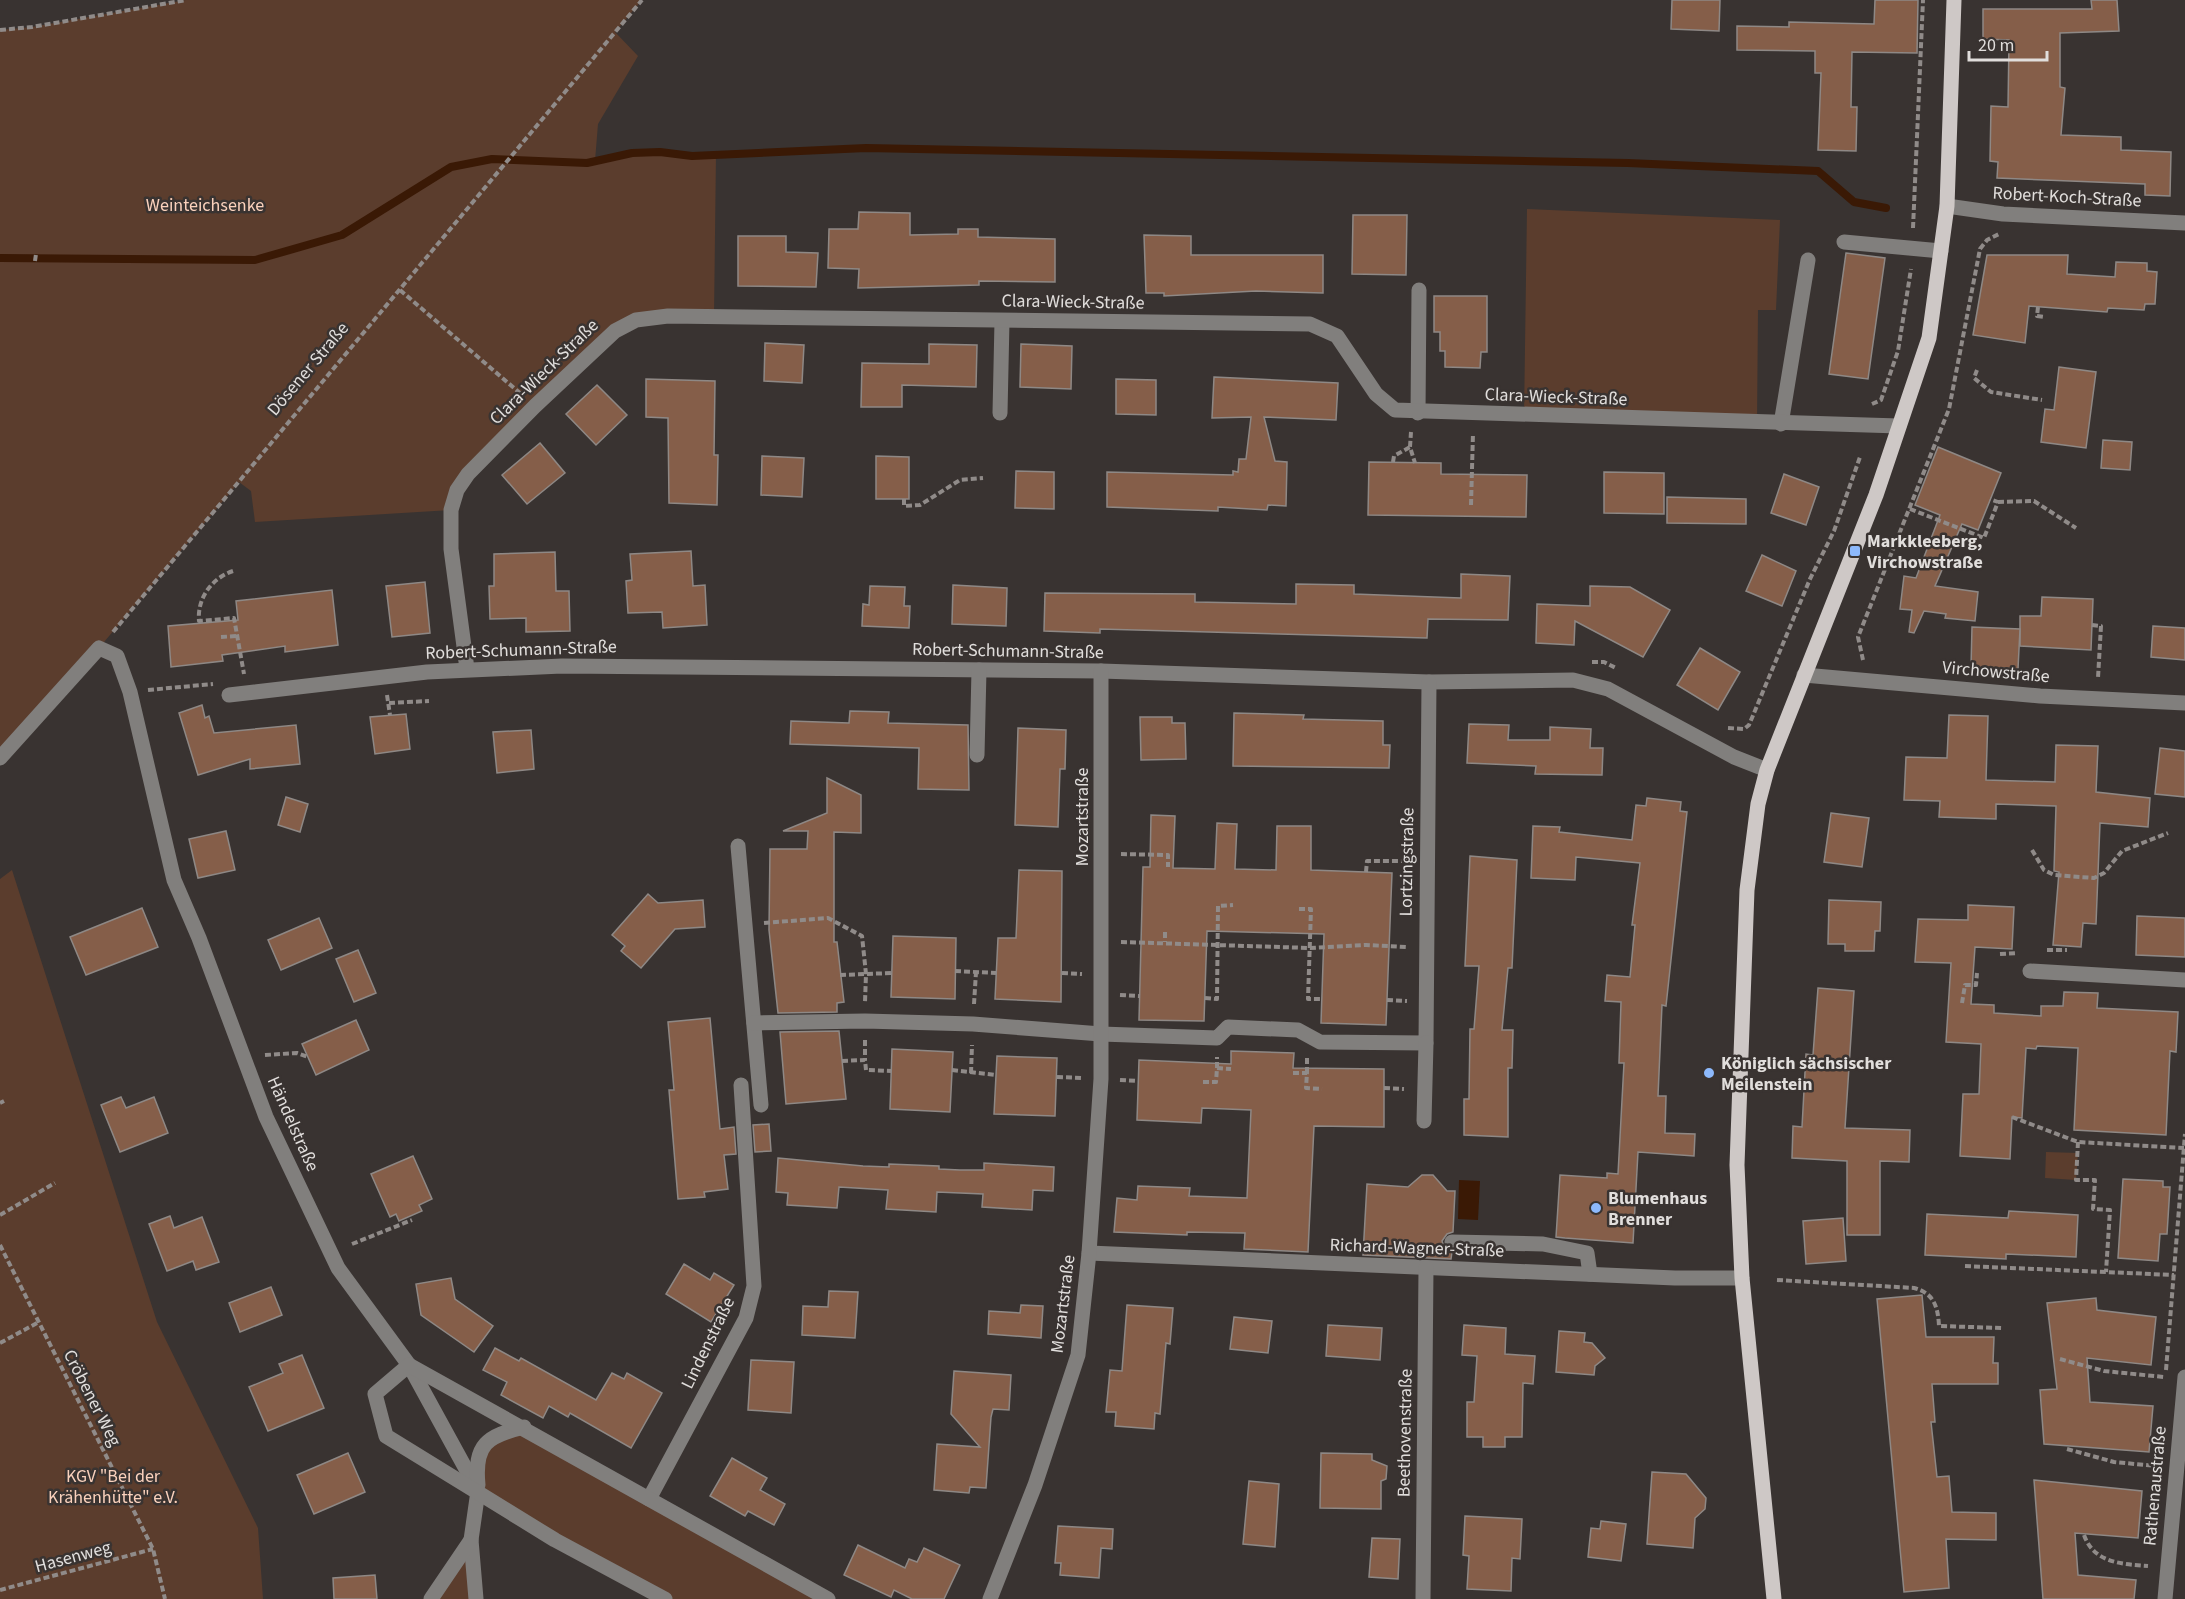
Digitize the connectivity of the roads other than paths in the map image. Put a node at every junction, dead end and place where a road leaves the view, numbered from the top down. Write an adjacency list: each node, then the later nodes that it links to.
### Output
1 (1954, 0): 2 (main road)
2 (1947, 206): 3 (street, Robert-Koch-Straße); 5 (main road)
3 (2185, 223)
4 (1844, 242): 5 (street)
5 (1941, 251): 12 (main road)
6 (1808, 260): 11 (street)
7 (1419, 290): 10 (street)
8 (1002, 321): 9 (street); 10 (street, Clara-Wieck-Straße); 13 (street, Clara-Wieck-Straße)
9 (1000, 412)
10 (1415, 417): 11 (street, Clara-Wieck-Straße)
11 (1781, 424): 12 (street, Clara-Wieck-Straße)
12 (1899, 426): 16 (main road)
13 (467, 669): 14 (street, Robert-Schumann-Straße); 18 (street, Robert-Schumann-Straße)
14 (979, 670): 15 (street, Robert-Schumann-Straße); 20 (street)
15 (1101, 671): 17 (street, Robert-Schumann-Straße); 27 (street, Mozartstraße)
16 (1804, 675): 19 (street, Virchowstraße); 22 (main road)
17 (1430, 682): 22 (street, Robert-Schumann-Straße); 28 (street, Lortzingstraße)
18 (229, 695)
19 (2185, 703)
20 (977, 755)
21 (0, 759): 37 (street, Händelstraße)
22 (1767, 770): 36 (main road)
23 (738, 846): 26 (street)
24 (2030, 971): 25 (street)
25 (2185, 980)
26 (754, 1023): 27 (street); 30 (street)
27 (1101, 1034): 28 (street); 33 (street, Mozartstraße)
28 (1426, 1043): 31 (street, Lortzingstraße)
29 (741, 1085): 41 (street, Lindenstraße)
30 (761, 1105)
31 (1424, 1121)
32 (1452, 1242): 35 (street)
33 (1089, 1252): 34 (street, Richard-Wagner-Straße); 47 (street, Mozartstraße)
34 (1426, 1268): 35 (street, Richard-Wagner-Straße); 48 (street, Beethovenstraße)
35 (1590, 1274): 36 (street, Richard-Wagner-Straße)
36 (1742, 1278): 49 (main road)
37 (409, 1365): 39 (street); 40 (street, Händelstraße); 40 (street)
38 (2185, 1377): 50 (street, Rathenaustraße)
39 (524, 1427): 40 (street); 41 (street)
40 (478, 1491): 42 (street); 45 (street)
41 (649, 1499): 46 (street)
42 (471, 1540): 43 (street); 44 (street)
43 (431, 1599)
44 (476, 1599)
45 (665, 1599)
46 (828, 1599)
47 (990, 1599)
48 (1423, 1599)
49 (1774, 1599)
50 (2165, 1599)

